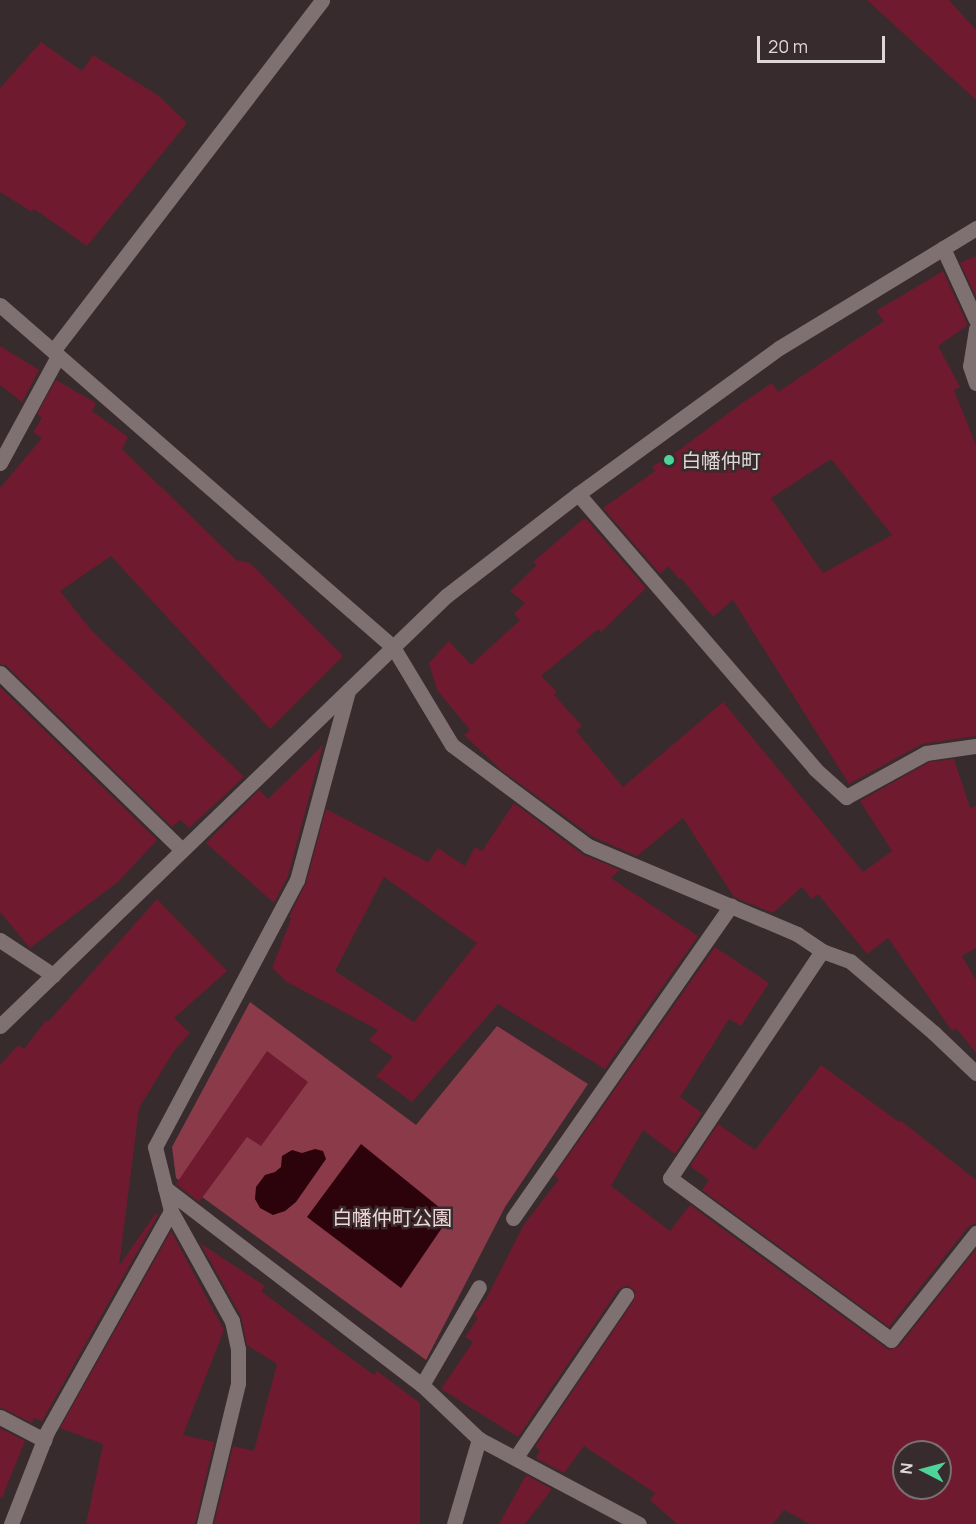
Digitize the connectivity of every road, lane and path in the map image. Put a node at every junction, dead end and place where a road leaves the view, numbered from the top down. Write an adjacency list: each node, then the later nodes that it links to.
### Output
1 (322, 0): 7 (street)
2 (976, 228): 3 (street)
3 (943, 248): 5 (street); 10 (street)
4 (0, 305): 7 (street)
5 (976, 320)
6 (976, 329): 8 (street)
7 (56, 353): 9 (street); 11 (street)
8 (976, 384)
9 (0, 463)
10 (578, 494): 11 (street); 14 (street)
11 (393, 647): 13 (street); 16 (street)
12 (0, 673): 15 (street)
13 (348, 691): 15 (street); 22 (street)
14 (976, 746)
15 (182, 850): 19 (street)
16 (731, 906): 18 (street); 24 (street)
17 (0, 940): 19 (street)
18 (822, 951): 21 (street); 25 (street)
19 (53, 975): 20 (street)
20 (0, 1026)
21 (976, 1073)
22 (165, 1188): 23 (street); 28 (street)
23 (171, 1211): 31 (street); 34 (street)
24 (513, 1218)
25 (976, 1233)
26 (478, 1287): 28 (street)
27 (627, 1295): 32 (street)
28 (422, 1385): 30 (street)
29 (0, 1417): 31 (street)
30 (479, 1439): 32 (street); 35 (street)
31 (44, 1440): 33 (street)
32 (516, 1457): 36 (street)
33 (11, 1524)
34 (204, 1524)
35 (454, 1524)
36 (639, 1524)

